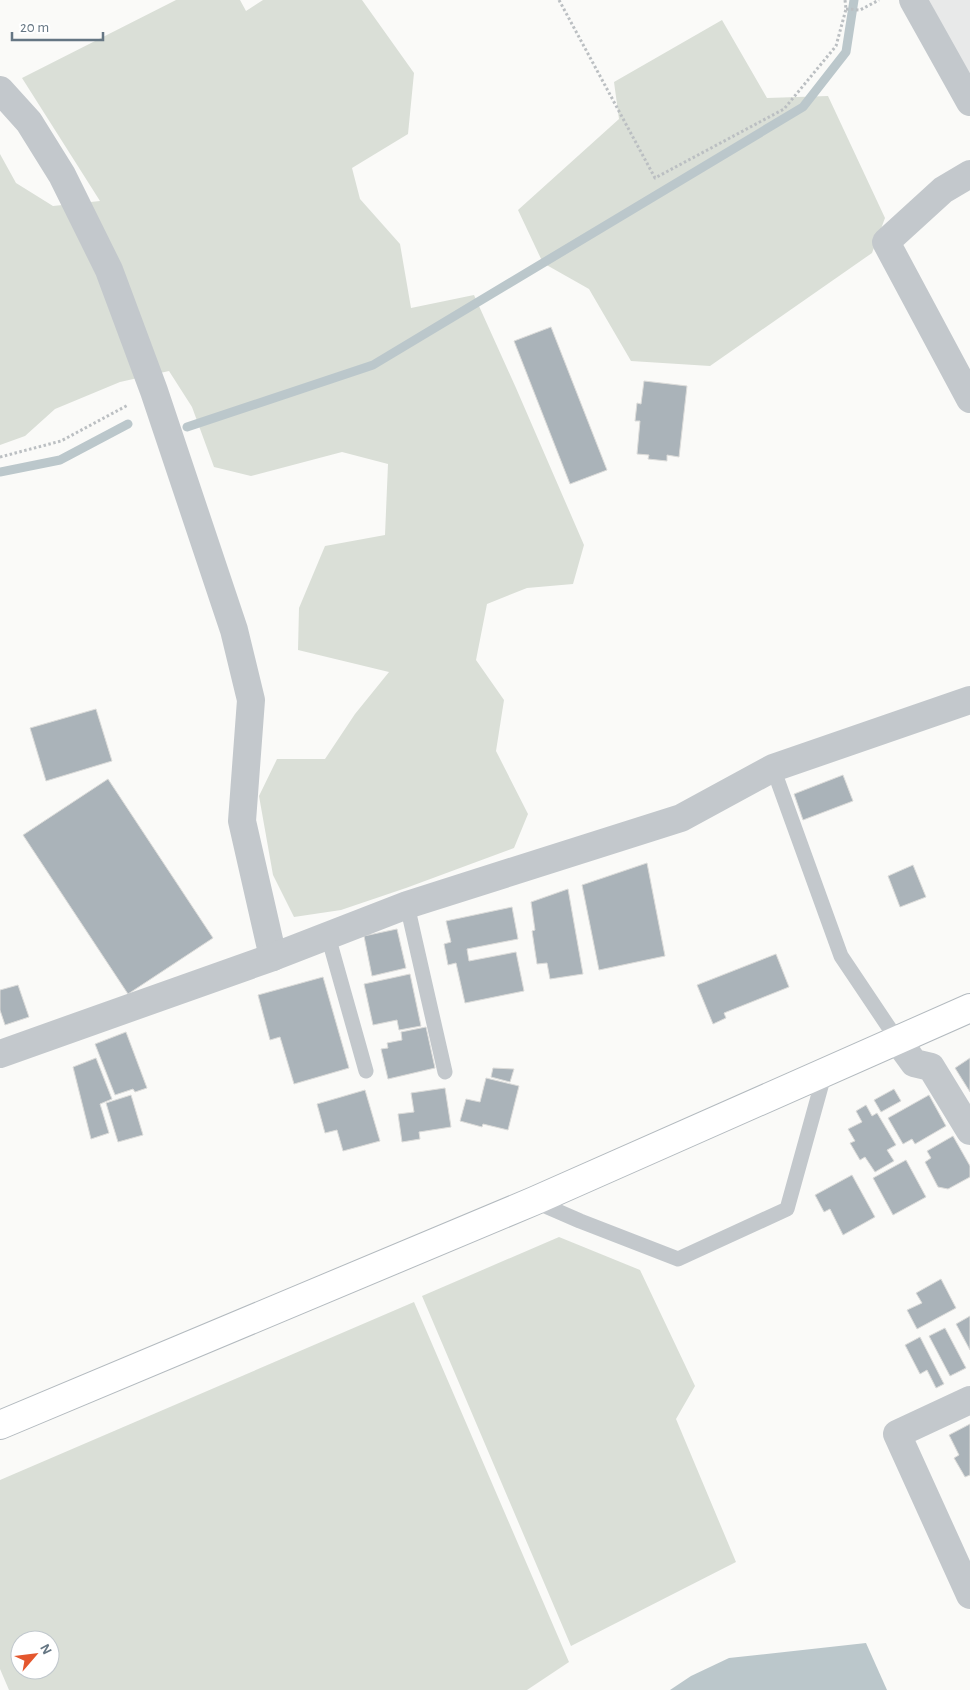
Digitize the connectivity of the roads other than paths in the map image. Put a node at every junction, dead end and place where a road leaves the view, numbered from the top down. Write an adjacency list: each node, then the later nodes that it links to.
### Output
1 (913, 0): 3 (street)
2 (0, 90): 10 (street)
3 (970, 102)
4 (970, 174): 5 (street)
5 (970, 399)
6 (970, 700): 7 (street)
7 (773, 768): 8 (street); 12 (lane)
8 (407, 905): 9 (street); 15 (lane)
9 (328, 936): 10 (street); 14 (lane)
10 (273, 957): 13 (street)
11 (970, 1008): 12 (street)
12 (898, 1041): 16 (street); 17 (street)
13 (0, 1054)
14 (366, 1072)
15 (445, 1072)
16 (825, 1072): 18 (street); 18 (lane)
17 (970, 1131)
18 (534, 1200): 20 (street)
19 (970, 1400): 21 (street)
20 (0, 1425)
21 (970, 1595)

